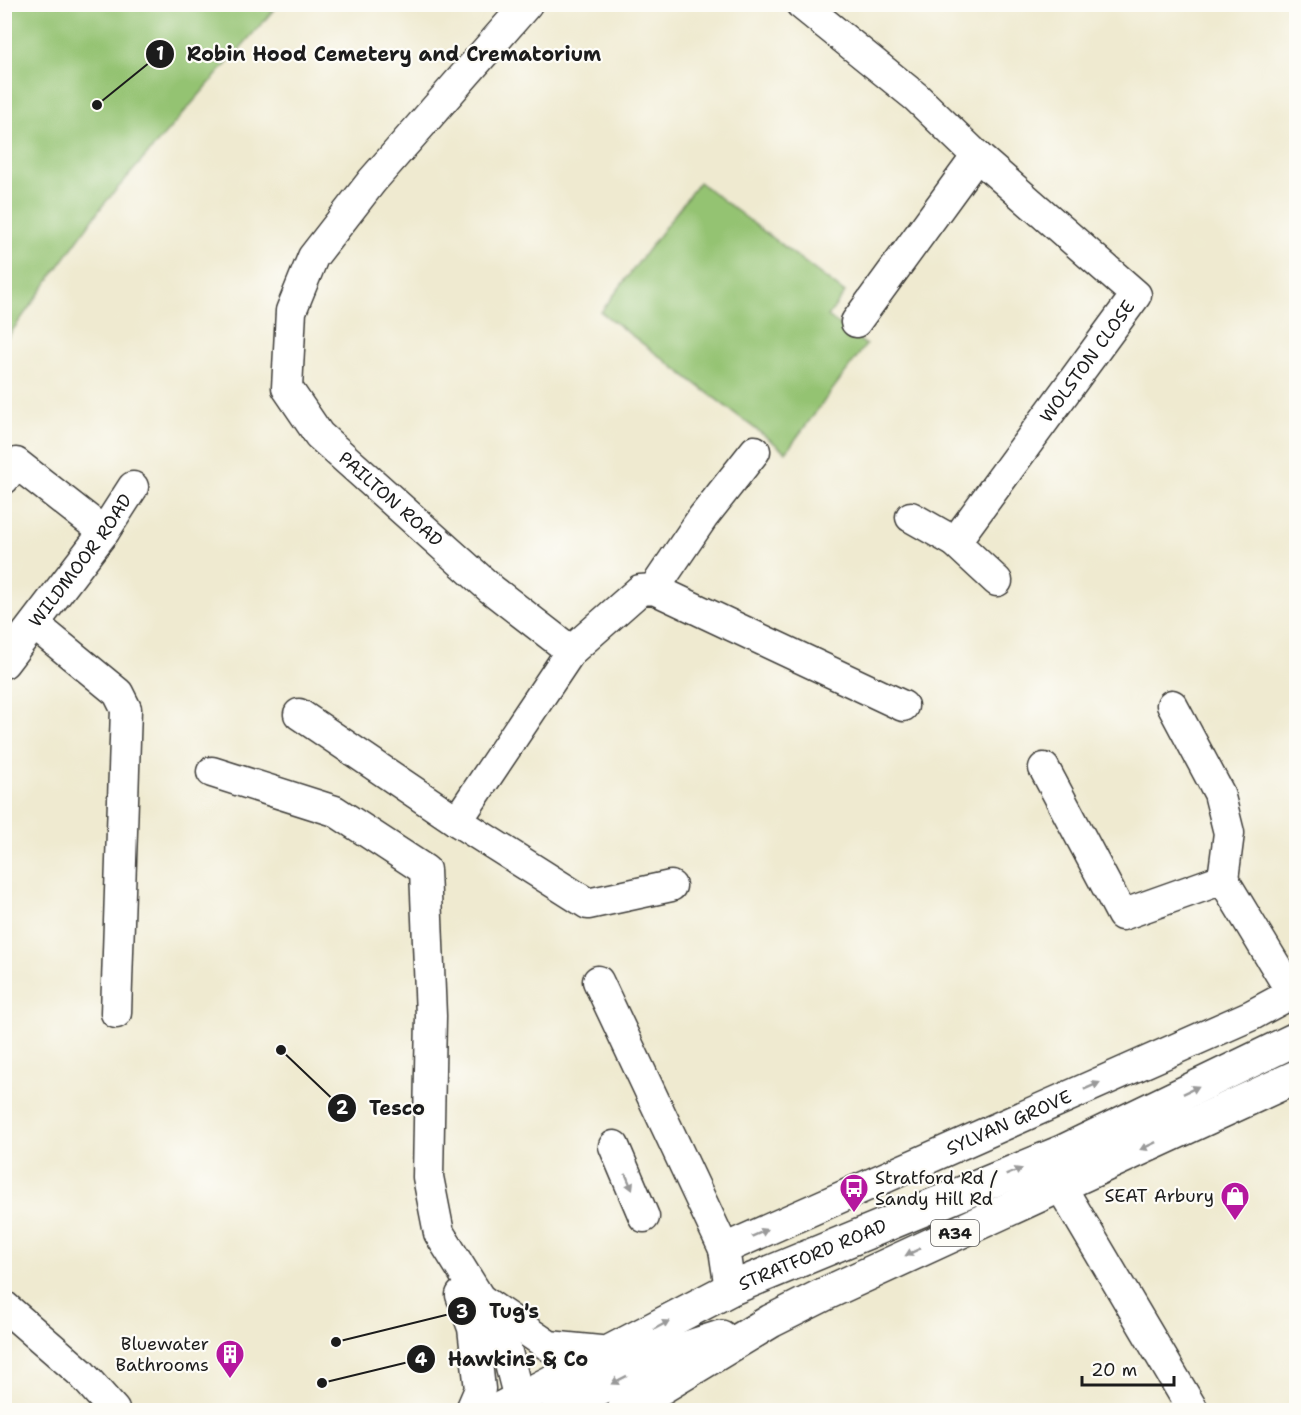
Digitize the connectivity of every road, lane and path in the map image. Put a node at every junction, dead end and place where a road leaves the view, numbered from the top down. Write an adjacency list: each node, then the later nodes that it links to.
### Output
1 (527, 4): 14 (street, PAILTON ROAD)
2 (801, 4): 3 (street, WOLSTON CLOSE)
3 (976, 156): 4 (street); 10 (street, WOLSTON CLOSE)
4 (856, 322)
5 (755, 451): 12 (street)
6 (4, 479): 9 (street)
7 (133, 487): 9 (street, WILDMOOR ROAD)
8 (911, 517): 10 (street)
9 (104, 532): 13 (street, WILDMOOR ROAD)
10 (955, 542): 11 (street)
11 (997, 581)
12 (654, 589): 14 (street); 17 (street)
13 (35, 626): 15 (street, WILDMOOR ROAD); 26 (street)
14 (571, 651): 21 (street)
15 (4, 663)
16 (1172, 705): 22 (street)
17 (903, 706)
18 (299, 714): 21 (street)
19 (1044, 768): 22 (street)
20 (212, 772): 32 (street)
21 (457, 821): 23 (street)
22 (1223, 879): 25 (street)
23 (671, 886)
24 (598, 981): 33 (street)
25 (1294, 992): 33 (street, SYLVAN GROVE, one-way to 25)
26 (116, 1012)
27 (1296, 1039): 34 (highway, STRATFORD ROAD / A34, one-way to 27)
28 (1296, 1077): 30 (highway, STRATFORD ROAD / A34, one-way to 30)
29 (614, 1146): 31 (street, one-way to 31)
30 (1061, 1187): 37 (highway, STRATFORD ROAD / A34, one-way to 37); 44 (street)
31 (644, 1217)
32 (439, 1233): 35 (street); 41 (street)
33 (724, 1249): 34 (street)
34 (730, 1289): 38 (highway, STRATFORD ROAD / A34, one-way to 34)
35 (480, 1299): 38 (street); 39 (street)
36 (4, 1306): 40 (street)
37 (771, 1321): 42 (highway, one-way to 42); 43 (highway, STRATFORD ROAD / A34)
38 (610, 1352): 39 (highway, STRATFORD ROAD / A34)
39 (514, 1407)
40 (114, 1410)
41 (471, 1410)
42 (558, 1410)
43 (624, 1410)
44 (1193, 1410)

